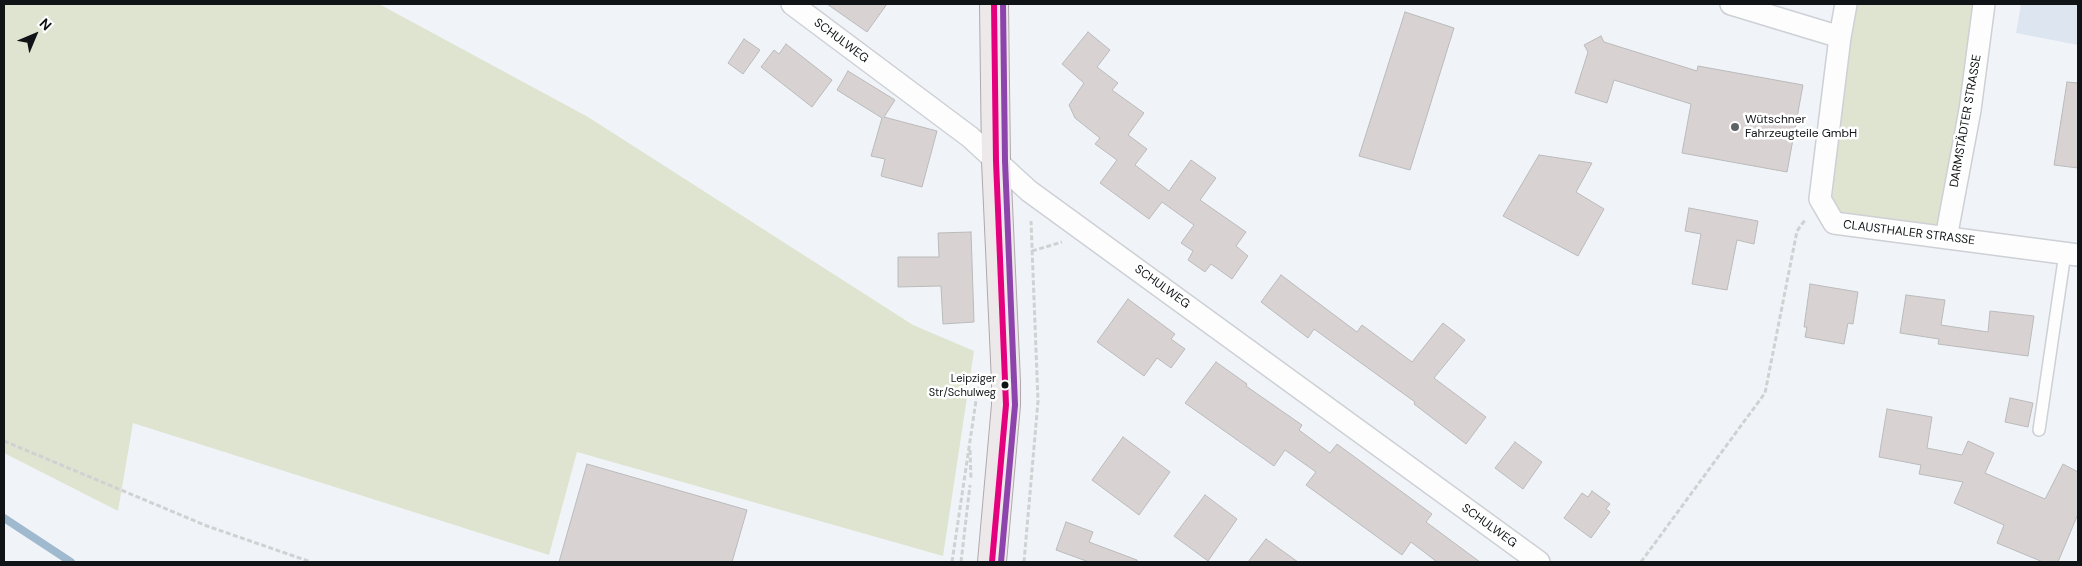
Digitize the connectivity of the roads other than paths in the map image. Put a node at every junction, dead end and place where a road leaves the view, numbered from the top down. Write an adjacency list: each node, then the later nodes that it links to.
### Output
1 (792, 4): 7 (street, SCHULWEG)
2 (994, 4): 7 (main road)
3 (1731, 4): 6 (street)
4 (1846, 4): 6 (street)
5 (1984, 4): 8 (street, DARMSTÄDTER STRASSE)
6 (1840, 37): 8 (street, CLAUSTHALER STRASSE)
7 (996, 161): 11 (main road); 12 (street, SCHULWEG)
8 (1946, 238): 9 (street, CLAUSTHALER STRASSE)
9 (2071, 254): 10 (lane)
10 (2039, 430)
11 (992, 562)
12 (1539, 562)

